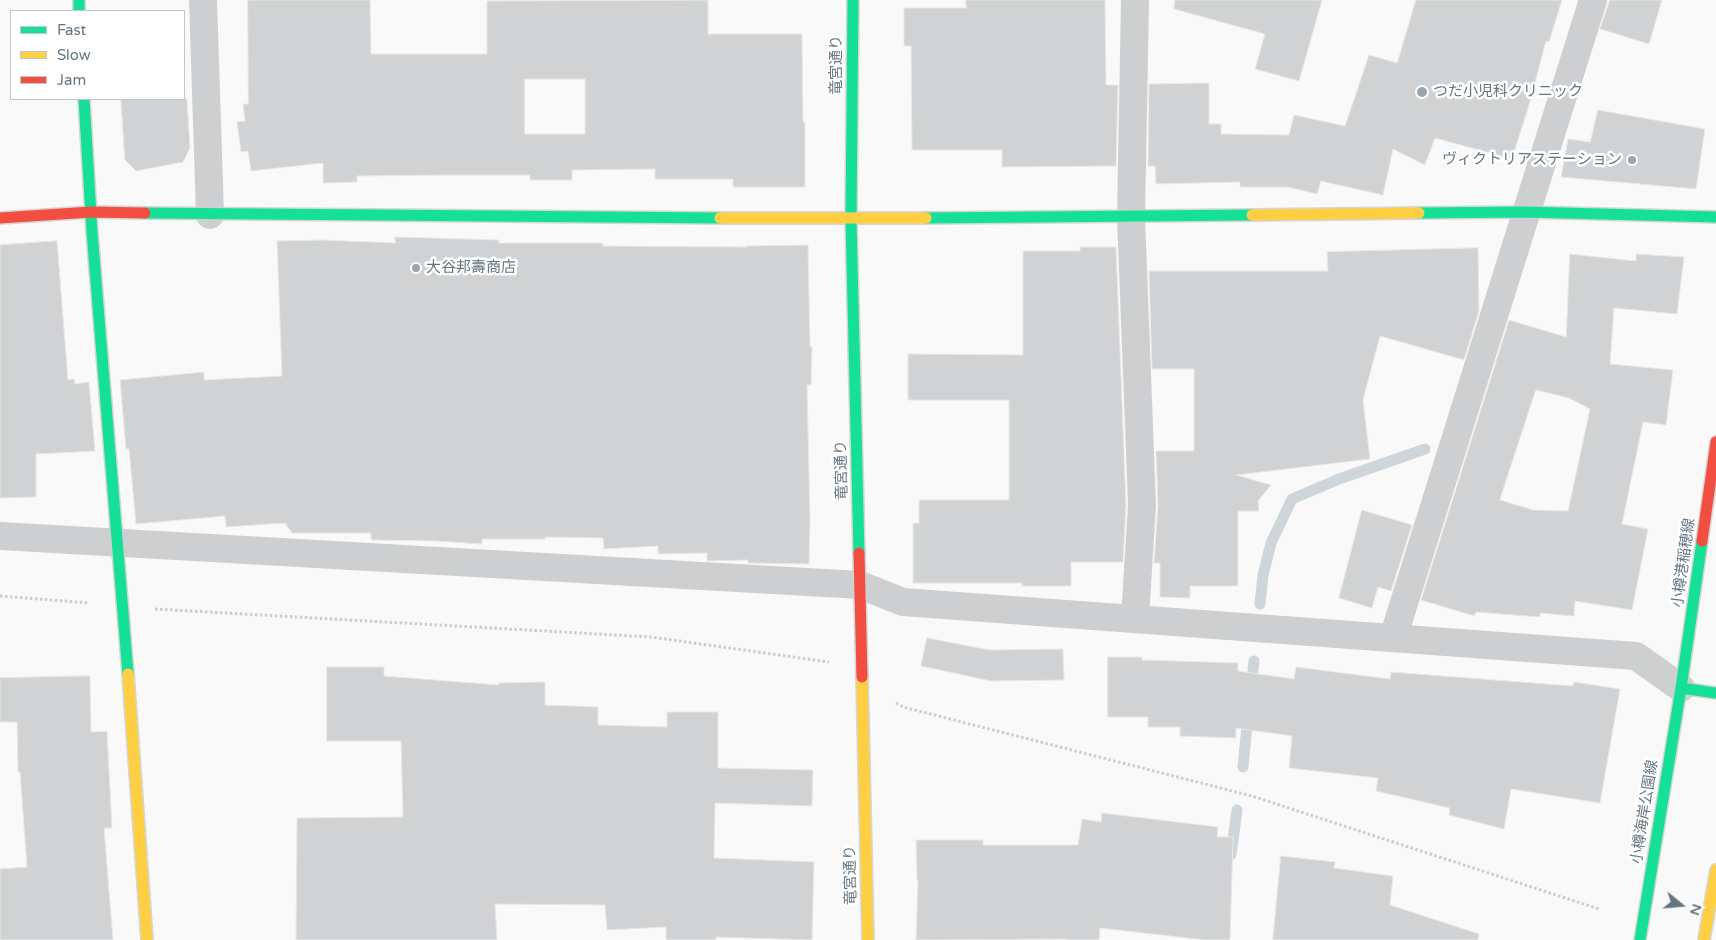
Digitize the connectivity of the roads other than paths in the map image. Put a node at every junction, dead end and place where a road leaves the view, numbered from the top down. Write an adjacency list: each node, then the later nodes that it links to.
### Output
1 (203, 0): 8 (street)
2 (852, 0): 12 (street, 竜宮通り)
3 (1135, 0): 9 (street)
4 (1593, 0): 7 (street)
5 (84, 100): 6 (street)
6 (91, 212): 8 (street); 11 (street); 15 (street)
7 (1525, 212): 9 (street); 10 (street); 18 (street)
8 (210, 214): 12 (street)
9 (1131, 217): 12 (street); 17 (street)
10 (1716, 217)
11 (0, 218)
12 (851, 219): 16 (street, 竜宮通り)
13 (1716, 442): 19 (street, 小樽港稲穂線)
14 (0, 536): 15 (street)
15 (118, 541): 16 (street); 22 (street)
16 (860, 585): 17 (street); 23 (street, 竜宮通り)
17 (1135, 618): 18 (street)
18 (1393, 638): 19 (street)
19 (1681, 688): 20 (street); 24 (street, 小樽海岸公園線)
20 (1716, 693)
21 (1716, 870): 25 (street)
22 (147, 940)
23 (868, 940)
24 (1640, 940)
25 (1704, 940)

